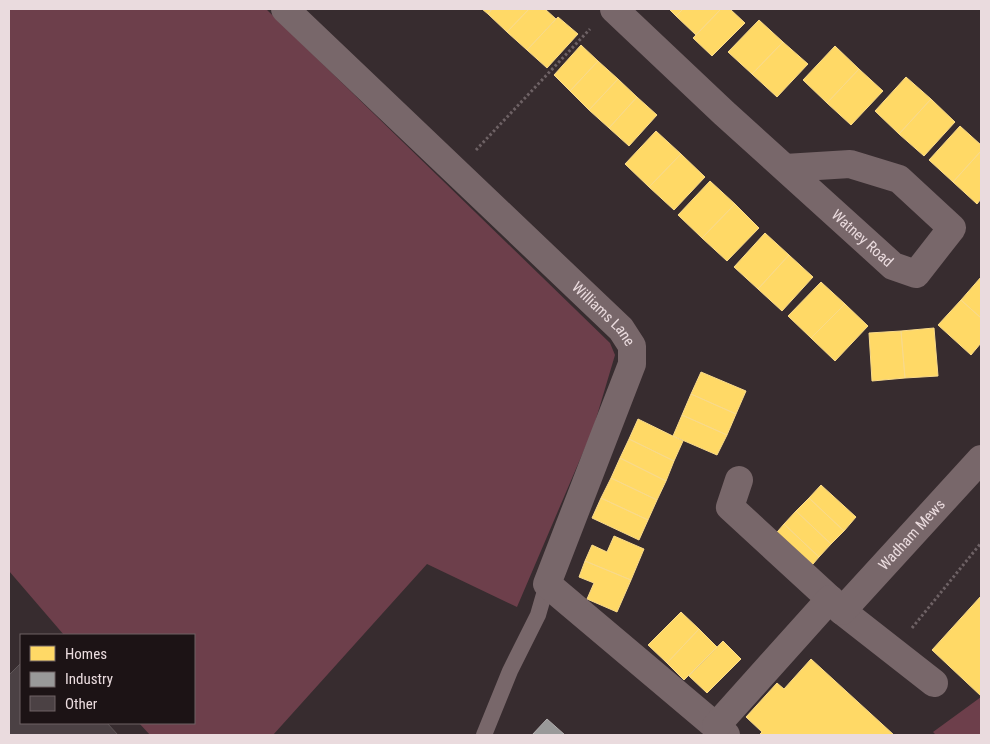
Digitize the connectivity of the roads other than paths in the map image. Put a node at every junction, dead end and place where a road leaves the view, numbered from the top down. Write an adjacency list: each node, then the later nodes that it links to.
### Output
1 (285, 9): 6 (street, Williams Lane)
2 (605, 16): 3 (street, Watney Road)
3 (785, 168): 3 (street, Watney Road)
4 (981, 460): 7 (street, Wadham Mews)
5 (739, 480): 7 (street)
6 (547, 584): 9 (street); 10 (lane)
7 (836, 605): 8 (street); 9 (street, Wadham Mews)
8 (934, 683)
9 (721, 730)
10 (484, 735)

